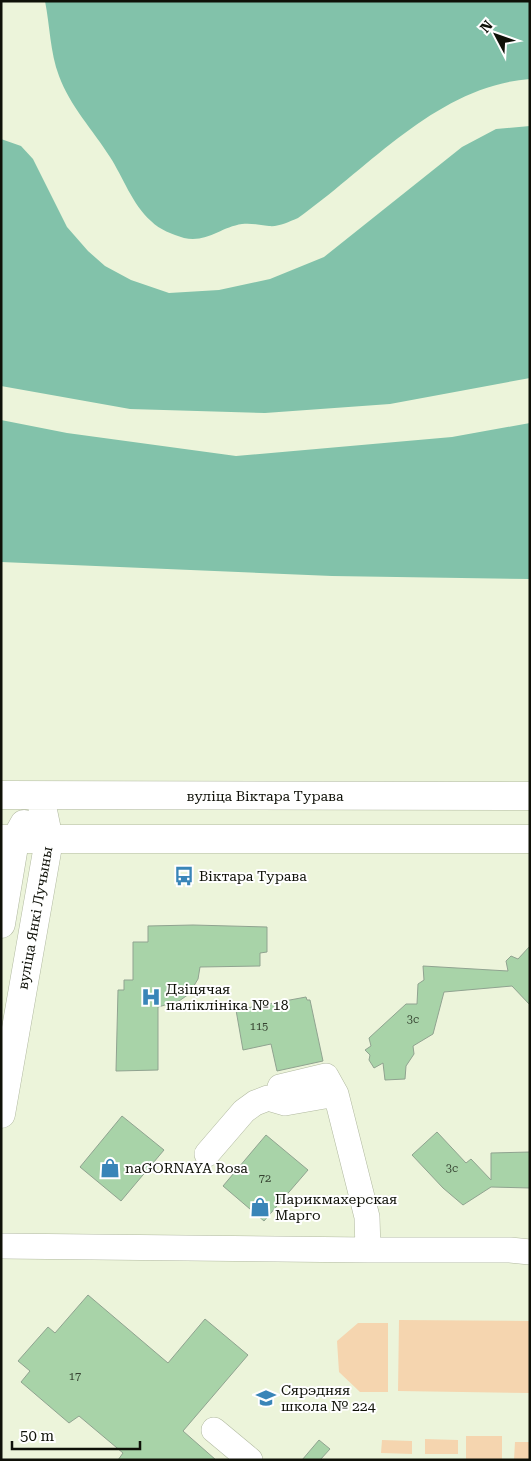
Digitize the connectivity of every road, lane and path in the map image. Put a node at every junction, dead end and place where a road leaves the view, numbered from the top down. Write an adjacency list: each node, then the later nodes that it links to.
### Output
1 (1, 795): 2 (main road, вуліца Віктара Турава)
2 (40, 796): 3 (main road, вуліца Віктара Турава); 4 (main road); 6 (main road, вуліца Янкі Лучыны)
3 (530, 796)
4 (8, 839): 6 (main road); 7 (main road)
5 (530, 839): 6 (main road)
6 (49, 840): 10 (main road, вуліца Янкі Лучыны)
7 (1, 924)
8 (280, 1086): 9 (lane)
9 (336, 1094): 11 (lane); 13 (lane)
10 (1, 1114)
11 (207, 1154)
12 (1, 1246): 13 (lane)
13 (368, 1250): 14 (lane)
14 (530, 1252)
15 (214, 1430): 16 (lane)
16 (250, 1460)

